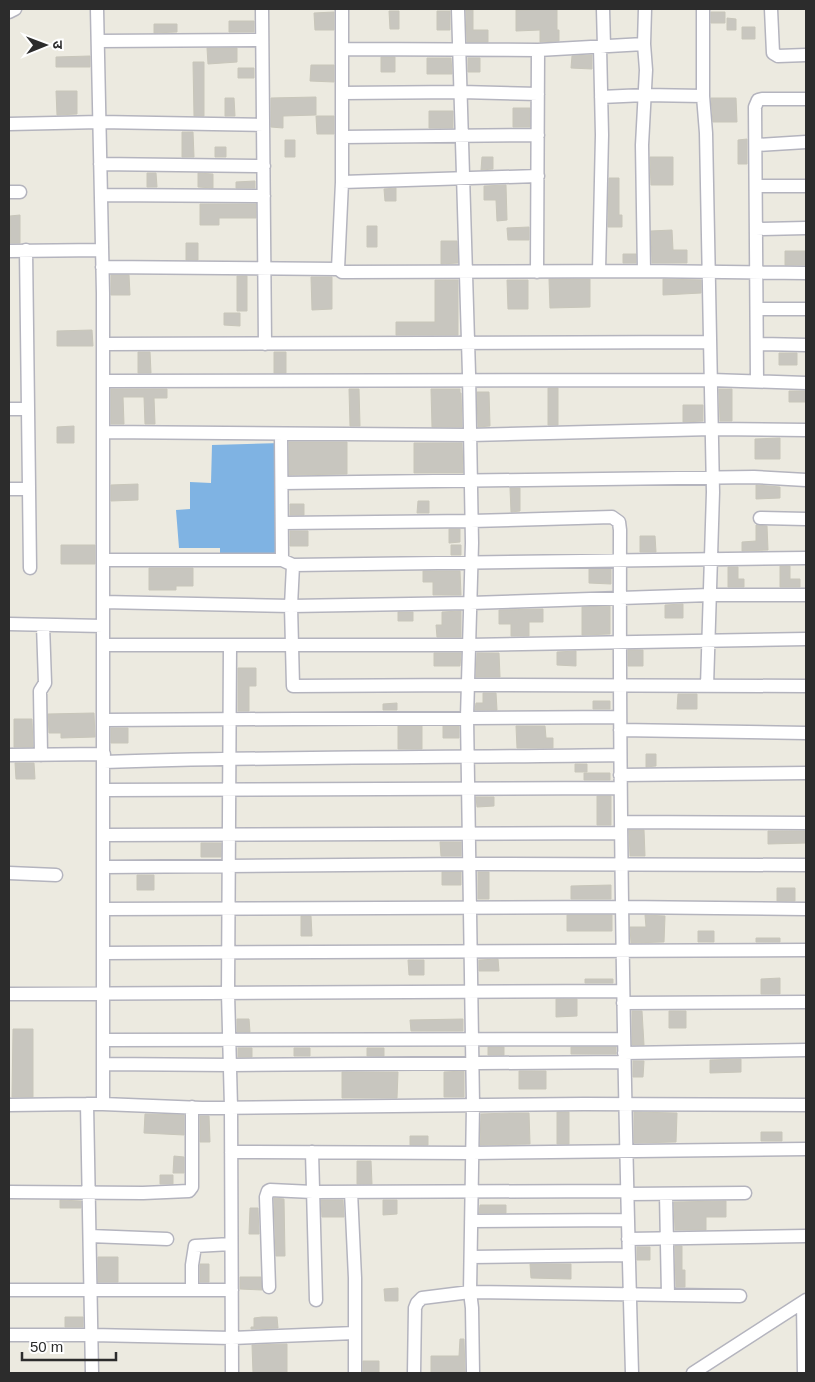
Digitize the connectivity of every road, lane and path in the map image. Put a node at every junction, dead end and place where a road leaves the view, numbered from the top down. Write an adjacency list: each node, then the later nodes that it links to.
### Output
1 (15, 9): 10 (street)
2 (97, 9): 12 (street)
3 (262, 9): 11 (street)
4 (342, 9): 15 (street)
5 (458, 9): 16 (street)
6 (603, 9): 14 (street)
7 (644, 9): 13 (street)
8 (703, 9): 23 (street)
9 (772, 9): 18 (street)
10 (9, 12)
11 (262, 40): 12 (street); 28 (street)
12 (98, 41): 26 (street)
13 (644, 44): 14 (street); 22 (street)
14 (602, 47): 17 (street); 24 (street)
15 (342, 49): 16 (street); 20 (street)
16 (459, 50): 17 (street); 19 (street)
17 (538, 50): 21 (street)
18 (806, 55)
19 (460, 92): 20 (street); 21 (street); 29 (street)
20 (342, 93): 31 (street)
21 (538, 94): 30 (street)
22 (644, 95): 23 (street); 24 (street); 52 (street)
23 (704, 96): 55 (street)
24 (601, 97): 51 (street)
25 (806, 98): 33 (street)
26 (100, 122): 27 (street); 28 (street); 34 (street)
27 (9, 124)
28 (263, 125): 35 (street)
29 (462, 135): 30 (street); 31 (street); 37 (street)
30 (538, 135): 36 (street)
31 (342, 136): 38 (street)
32 (806, 142): 33 (street)
33 (756, 145): 39 (street)
34 (100, 164): 35 (street); 41 (street)
35 (264, 166): 42 (street)
36 (538, 176): 37 (street); 53 (street)
37 (463, 179): 38 (street); 54 (street)
38 (342, 182): 50 (street)
39 (756, 186): 40 (street); 44 (street)
40 (806, 186)
41 (101, 195): 42 (street); 46 (street)
42 (264, 196): 49 (street)
43 (806, 228): 44 (street)
44 (756, 229): 56 (street)
45 (26, 250): 46 (street); 47 (street); 72 (street)
46 (102, 250): 48 (street)
47 (9, 251)
48 (102, 267): 49 (street); 61 (street)
49 (265, 268): 50 (street); 62 (street)
50 (338, 269): 54 (street)
51 (599, 271): 52 (street); 53 (street)
52 (644, 271): 55 (street)
53 (537, 272): 54 (street)
54 (466, 273): 63 (street)
55 (709, 273): 56 (street); 60 (street)
56 (758, 273): 57 (street); 58 (street)
57 (806, 273)
58 (758, 309): 59 (street); 64 (street)
59 (806, 309)
60 (710, 342): 63 (street); 66 (street)
61 (103, 344): 62 (street); 68 (street)
62 (265, 344): 63 (street)
63 (468, 344): 67 (street)
64 (758, 344): 65 (street); 69 (street)
65 (806, 345)
66 (711, 380): 67 (street); 69 (street); 73 (street)
67 (469, 381): 68 (street); 77 (street)
68 (103, 382): 75 (street)
69 (758, 382): 70 (street)
70 (806, 383)
71 (9, 409): 72 (street)
72 (28, 410): 83 (street)
73 (712, 429): 74 (street); 77 (street); 78 (street)
74 (806, 430)
75 (103, 432): 76 (street); 90 (street)
76 (281, 434): 77 (street); 81 (street)
77 (470, 435): 79 (street)
78 (713, 478): 79 (street); 80 (street); 88 (street)
79 (471, 480): 81 (street); 86 (street)
80 (806, 480)
81 (282, 483): 87 (street)
82 (9, 488): 83 (street)
83 (29, 489): 94 (street)
84 (760, 518): 85 (street)
85 (806, 518)
86 (471, 521): 87 (street); 91 (street); 93 (street)
87 (283, 523): 92 (street)
88 (711, 558): 89 (street); 91 (street); 95 (street)
89 (806, 558)
90 (103, 560): 92 (street); 98 (street)
91 (620, 560): 93 (street); 97 (street)
92 (288, 562): 93 (street); 100 (street)
93 (471, 563): 99 (street)
94 (30, 568)
95 (710, 595): 96 (street); 97 (street); 105 (street)
96 (806, 595)
97 (620, 598): 99 (street); 106 (street)
98 (103, 602): 100 (street); 103 (street)
99 (470, 603): 100 (street); 110 (street)
100 (291, 606): 109 (street)
101 (9, 624): 102 (street)
102 (44, 624): 103 (street); 121 (street)
103 (103, 626): 107 (street)
104 (806, 639): 105 (street)
105 (708, 641): 106 (street); 113 (street)
106 (620, 643): 110 (street); 112 (street)
107 (103, 645): 108 (street); 117 (street)
108 (230, 646): 109 (street); 116 (street)
109 (292, 646): 110 (street); 111 (street)
110 (469, 646): 111 (street)
111 (468, 685): 112 (street); 115 (street)
112 (620, 686): 113 (street); 118 (street)
113 (707, 686): 114 (street)
114 (806, 686)
115 (467, 717): 116 (street); 118 (street); 123 (street)
116 (230, 719): 117 (street); 125 (street)
117 (104, 720): 124 (street)
118 (620, 723): 119 (street); 122 (street)
119 (806, 733)
120 (9, 755): 121 (street)
121 (41, 755): 124 (street)
122 (620, 755): 123 (street); 127 (street)
123 (467, 757): 125 (street); 128 (street)
124 (104, 758): 125 (street); 129 (street)
125 (229, 758): 130 (street)
126 (806, 773): 127 (street)
127 (620, 782): 128 (street); 132 (street)
128 (468, 788): 130 (street); 134 (street)
129 (104, 790): 130 (street); 135 (street)
130 (229, 790): 133 (street)
131 (806, 824): 132 (street)
132 (621, 828): 134 (street); 137 (street)
133 (229, 833): 134 (street); 135 (street); 138 (street)
134 (469, 833): 136 (street)
135 (104, 835): 140 (street)
136 (469, 864): 137 (street); 138 (street); 145 (street)
137 (621, 864): 139 (street); 143 (street)
138 (228, 865): 140 (street); 144 (street)
139 (806, 865)
140 (104, 867): 146 (street)
141 (9, 873): 142 (street)
142 (56, 875)
143 (622, 907): 145 (street); 147 (street); 151 (street)
144 (228, 908): 145 (street); 146 (street); 150 (street)
145 (470, 908): 148 (street)
146 (103, 909): 152 (street)
147 (806, 909)
148 (471, 950): 150 (street); 151 (street); 155 (street)
149 (806, 950): 151 (street)
150 (228, 952): 152 (street); 154 (street)
151 (622, 952): 157 (street)
152 (103, 953): 153 (street)
153 (103, 993): 154 (street); 156 (street); 161 (street)
154 (228, 993): 155 (street); 162 (street)
155 (471, 993): 157 (street); 160 (street)
156 (9, 994)
157 (623, 997): 158 (street); 159 (street)
158 (806, 1002)
159 (624, 1038): 160 (street); 164 (street)
160 (472, 1039): 162 (street); 165 (street)
161 (103, 1040): 162 (street); 166 (street)
162 (230, 1040): 167 (street)
163 (806, 1050): 164 (street)
164 (624, 1057): 165 (street); 170 (street)
165 (472, 1063): 167 (street); 172 (street)
166 (103, 1064): 167 (street); 169 (street)
167 (230, 1066): 175 (street)
168 (87, 1104): 169 (street); 171 (street); 183 (street)
169 (103, 1104): 174 (street)
170 (625, 1104): 172 (street); 173 (street); 179 (street)
171 (9, 1105)
172 (473, 1105): 175 (street); 180 (street)
173 (806, 1105)
174 (192, 1107): 175 (street); 183 (street)
175 (231, 1107): 177 (street)
176 (806, 1149): 179 (street)
177 (231, 1152): 178 (street); 196 (street)
178 (312, 1152): 180 (street); 184 (street)
179 (626, 1152): 180 (street); 186 (street)
180 (472, 1153): 181 (street)
181 (472, 1190): 185 (street); 186 (street); 190 (street)
182 (9, 1192): 183 (street)
183 (89, 1192): 191 (street)
184 (313, 1192): 185 (street); 199 (street); 208 (street)
185 (351, 1192): 210 (street)
186 (627, 1192): 188 (street); 189 (street)
187 (744, 1193): 188 (street)
188 (666, 1194): 194 (street)
189 (628, 1220): 190 (street); 195 (street)
190 (471, 1221): 198 (street)
191 (90, 1236): 193 (street); 200 (street)
192 (806, 1236): 194 (street)
193 (167, 1238)
194 (667, 1238): 195 (street); 206 (street)
195 (628, 1240): 197 (street)
196 (231, 1244): 201 (street); 203 (street)
197 (628, 1256): 198 (street); 205 (street)
198 (471, 1257): 204 (street)
199 (269, 1287)
200 (91, 1289): 201 (street); 202 (street); 211 (street)
201 (192, 1289): 203 (street)
202 (9, 1290)
203 (232, 1290): 213 (street)
204 (470, 1292): 205 (street); 217 (street); 218 (street)
205 (630, 1294): 206 (street); 219 (street)
206 (668, 1295): 207 (street)
207 (740, 1296)
208 (316, 1300)
209 (805, 1301): 220 (street); 221 (street)
210 (355, 1333): 213 (street); 216 (street)
211 (92, 1335): 212 (street); 213 (street); 214 (street)
212 (9, 1336)
213 (232, 1338): 215 (street)
214 (92, 1373)
215 (232, 1373)
216 (355, 1373)
217 (414, 1373)
218 (473, 1373)
219 (632, 1373)
220 (693, 1373)
221 (804, 1373)

